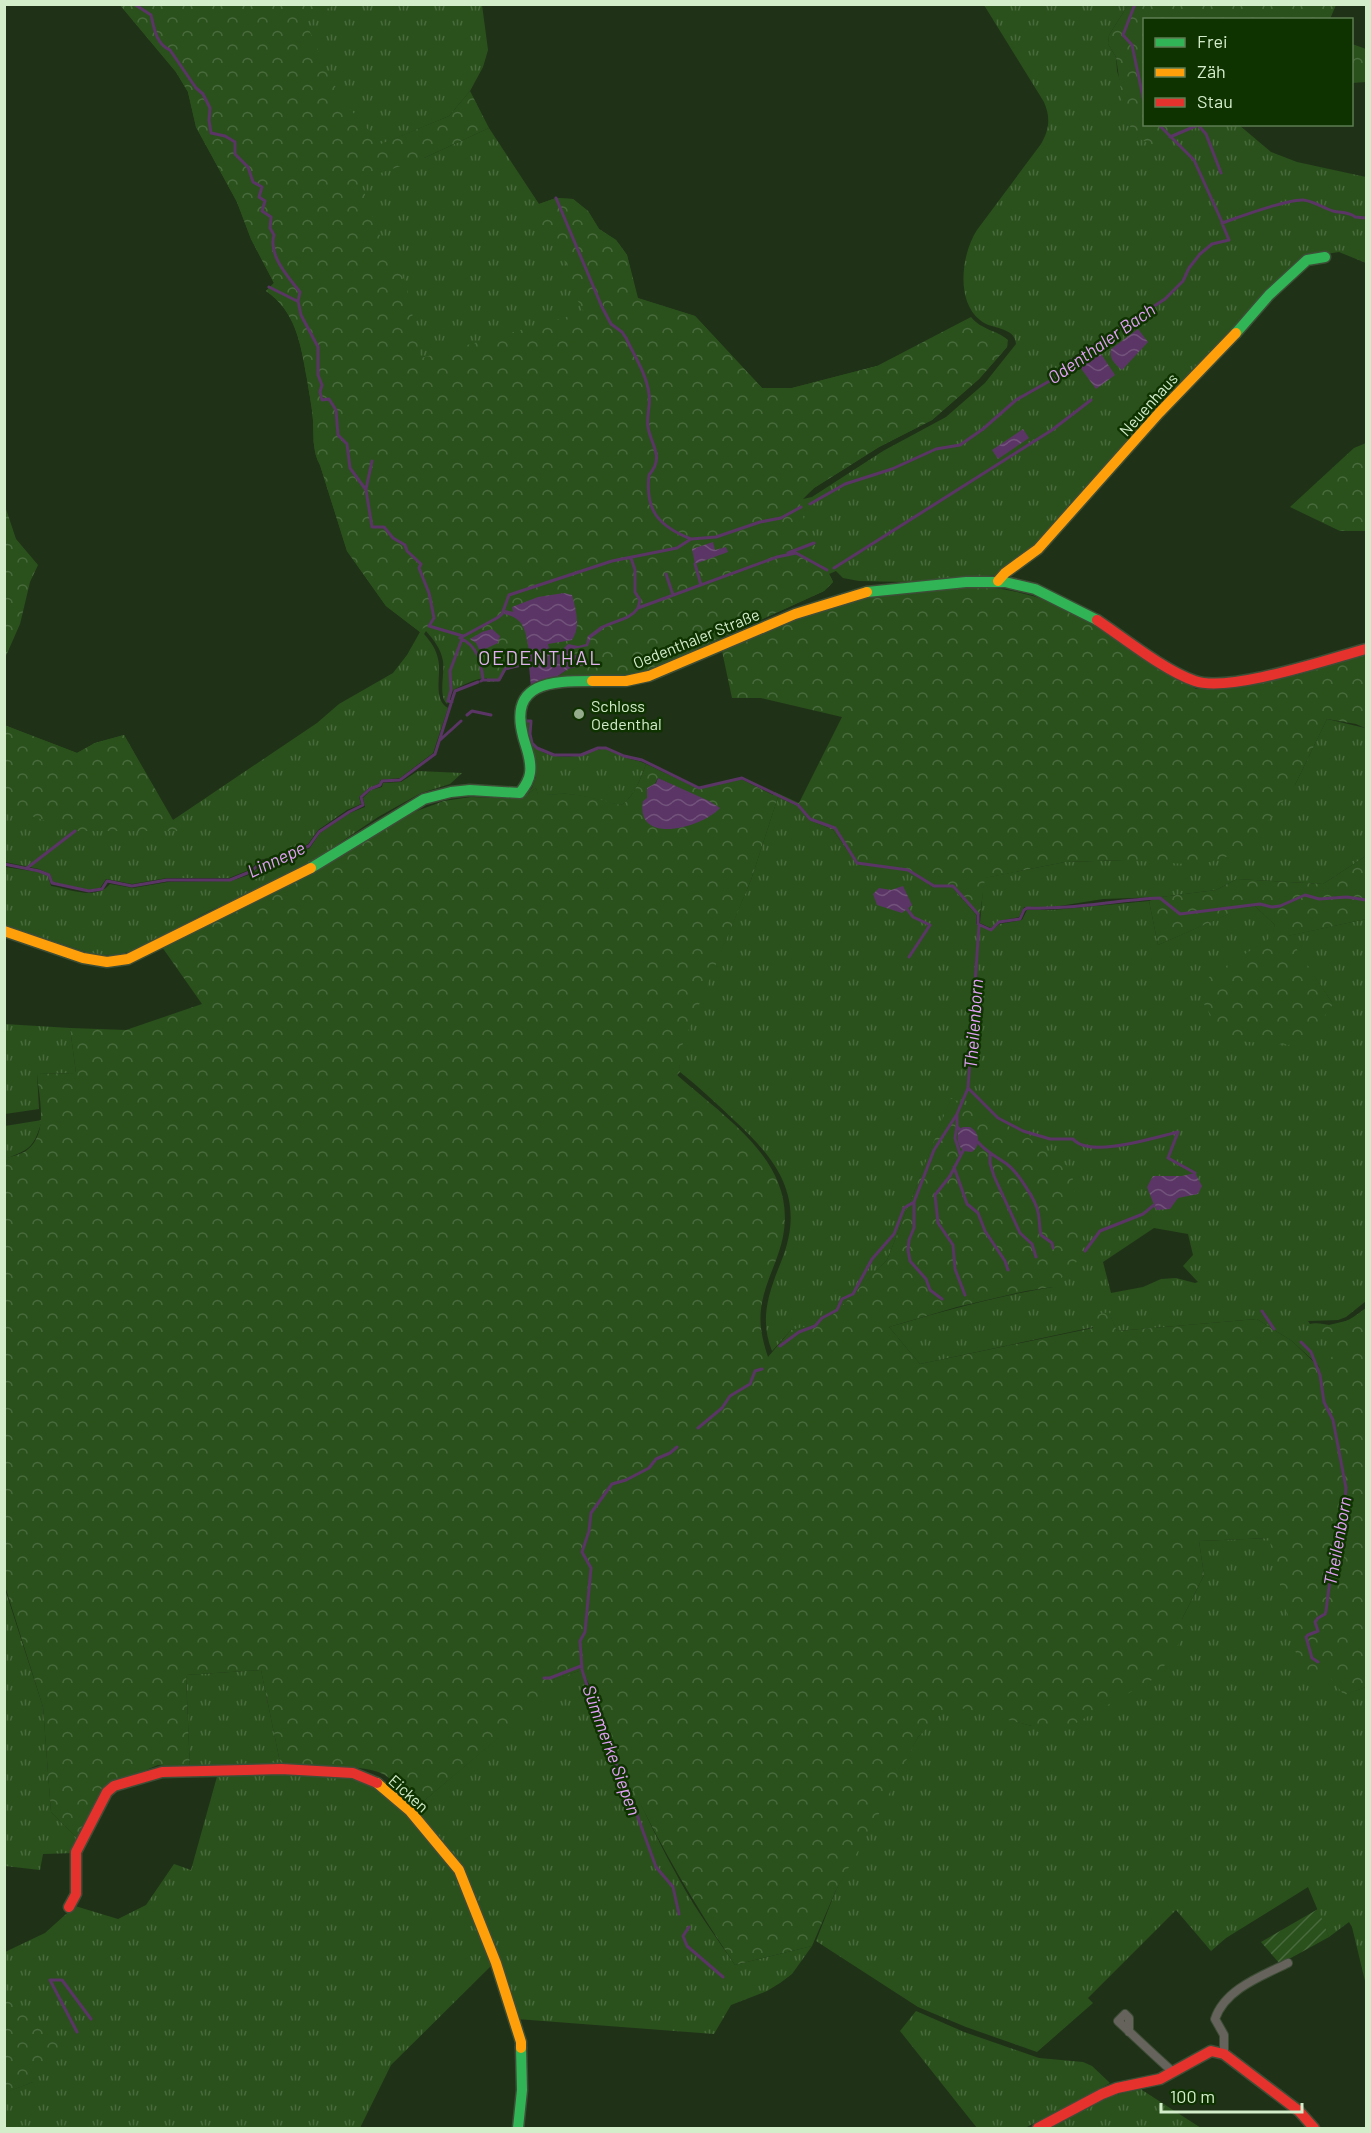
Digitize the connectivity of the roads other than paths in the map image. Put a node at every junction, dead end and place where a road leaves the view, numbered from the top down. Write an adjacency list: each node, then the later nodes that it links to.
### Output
1 (1325, 257): 2 (street, Neuenhaus)
2 (998, 581): 3 (street, Oedenthaler Straße); 4 (street, Oedenthaler Straße)
3 (1366, 649)
4 (4, 930)
5 (69, 1907): 10 (street, Eicken)
6 (1288, 1963): 8 (street)
7 (1129, 2032): 9 (street)
8 (1224, 2054): 9 (street); 12 (street)
9 (1173, 2072): 11 (street)
10 (518, 2128)
11 (1038, 2128)
12 (1314, 2128)

